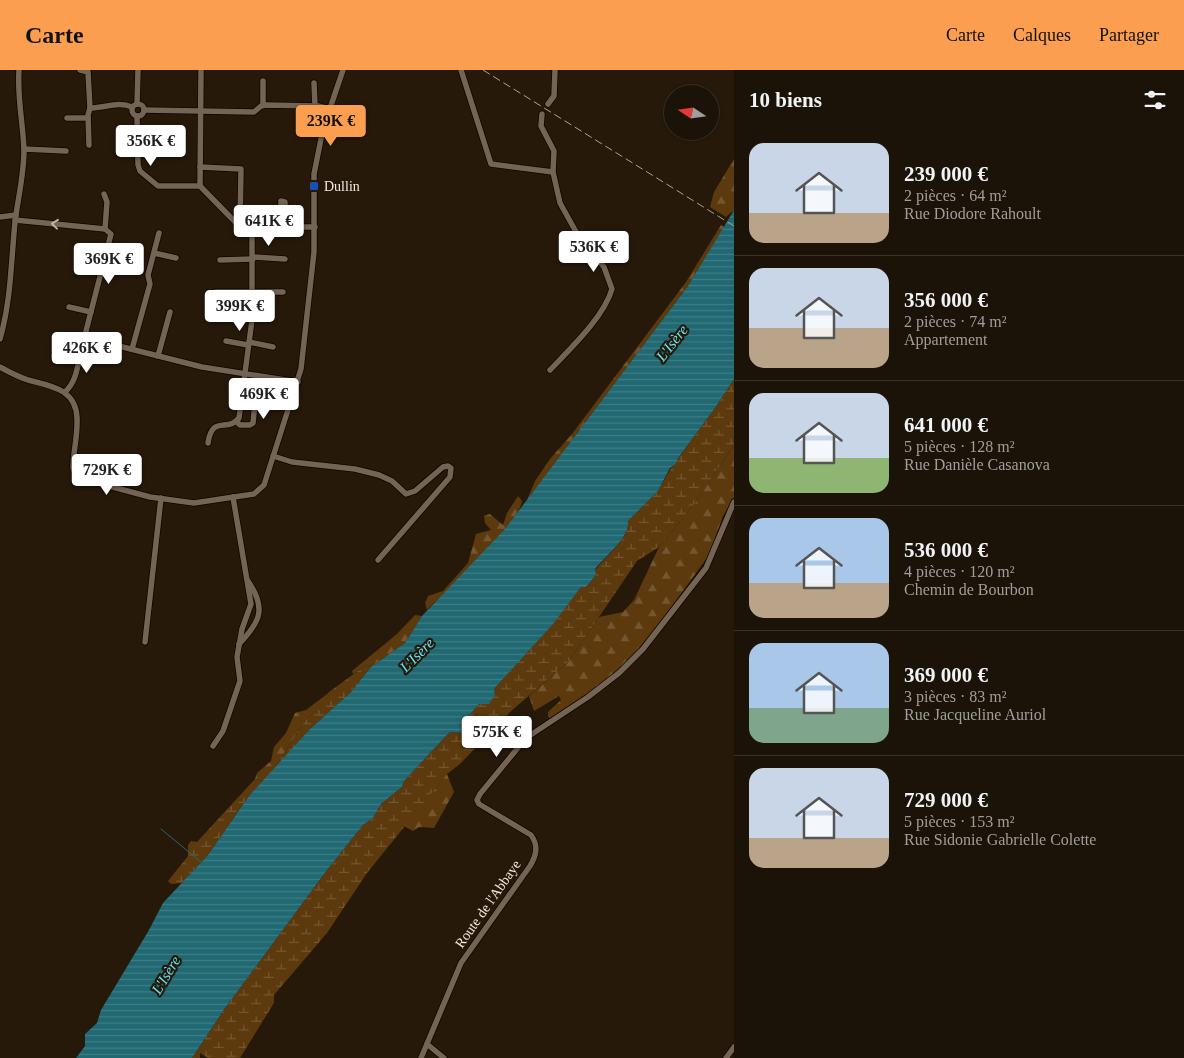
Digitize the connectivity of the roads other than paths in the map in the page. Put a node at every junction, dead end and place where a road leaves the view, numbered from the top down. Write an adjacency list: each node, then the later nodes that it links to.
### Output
1 (19, 70): 23 (street)
2 (80, 70): 14 (street)
3 (138, 70): 11 (street)
4 (201, 70): 17 (street)
5 (343, 70): 15 (street)
6 (461, 70): 26 (street)
7 (555, 70): 10 (street)
8 (263, 81): 12 (street)
9 (314, 83): 13 (street)
10 (548, 104)
11 (134, 105): 14 (street); 16 (street); 19 (street)
12 (263, 105): 13 (street); 17 (street)
13 (315, 106): 15 (street)
14 (90, 108): 21 (street)
15 (330, 108): 33 (street)
16 (144, 110): 17 (street); 19 (street)
17 (201, 111): 25 (street)
18 (542, 114): 26 (street)
19 (137, 117): 27 (street)
20 (67, 118): 21 (street)
21 (88, 118): 22 (street)
22 (89, 145)
23 (24, 149): 24 (street); 30 (street)
24 (66, 151)
25 (200, 167): 27 (street); 31 (street)
26 (553, 172): 57 (street)
27 (200, 186): 31 (street)
28 (104, 194): 34 (street)
29 (0, 217): 30 (street)
30 (16, 218): 34 (street, one-way to 30); 49 (street)
31 (240, 226): 32 (street)
32 (252, 228): 33 (street); 38 (street)
33 (315, 228): 59 (street)
34 (105, 229): 45 (street)
35 (159, 233): 36 (street)
36 (154, 253): 37 (street); 53 (street)
37 (176, 258)
38 (253, 258): 39 (street); 40 (street); 42 (street)
39 (285, 259)
40 (220, 260)
41 (216, 292): 42 (street)
42 (252, 292): 43 (street); 51 (street)
43 (283, 292)
44 (69, 307): 45 (street)
45 (91, 312): 48 (street)
46 (170, 312): 54 (street)
47 (60, 337): 55 (street)
48 (87, 338): 53 (street); 55 (street)
49 (0, 339)
50 (226, 341): 51 (street)
51 (249, 344): 52 (street); 58 (street)
52 (273, 347)
53 (132, 349): 54 (street)
54 (158, 356): 58 (street)
55 (79, 362): 60 (street)
56 (0, 367): 60 (street)
57 (550, 370)
58 (244, 373): 59 (street); 61 (street)
59 (298, 382): 64 (street)
60 (65, 392): 65 (street)
61 (241, 400): 62 (street); 62 (street)
62 (236, 421): 63 (street)
63 (208, 443)
64 (273, 456): 66 (street); 68 (street)
65 (161, 498): 66 (street); 70 (street)
66 (233, 498): 69 (street)
67 (734, 502): 73 (street, Route de l'Abbaye)
68 (378, 560)
69 (246, 578): 71 (street); 71 (street)
70 (145, 642)
71 (239, 644): 72 (street)
72 (213, 746)
73 (427, 1044): 75 (street, Route de l'Abbaye); 76 (street)
74 (734, 1047): 77 (street)
75 (422, 1058)
76 (444, 1058)
77 (726, 1058)

